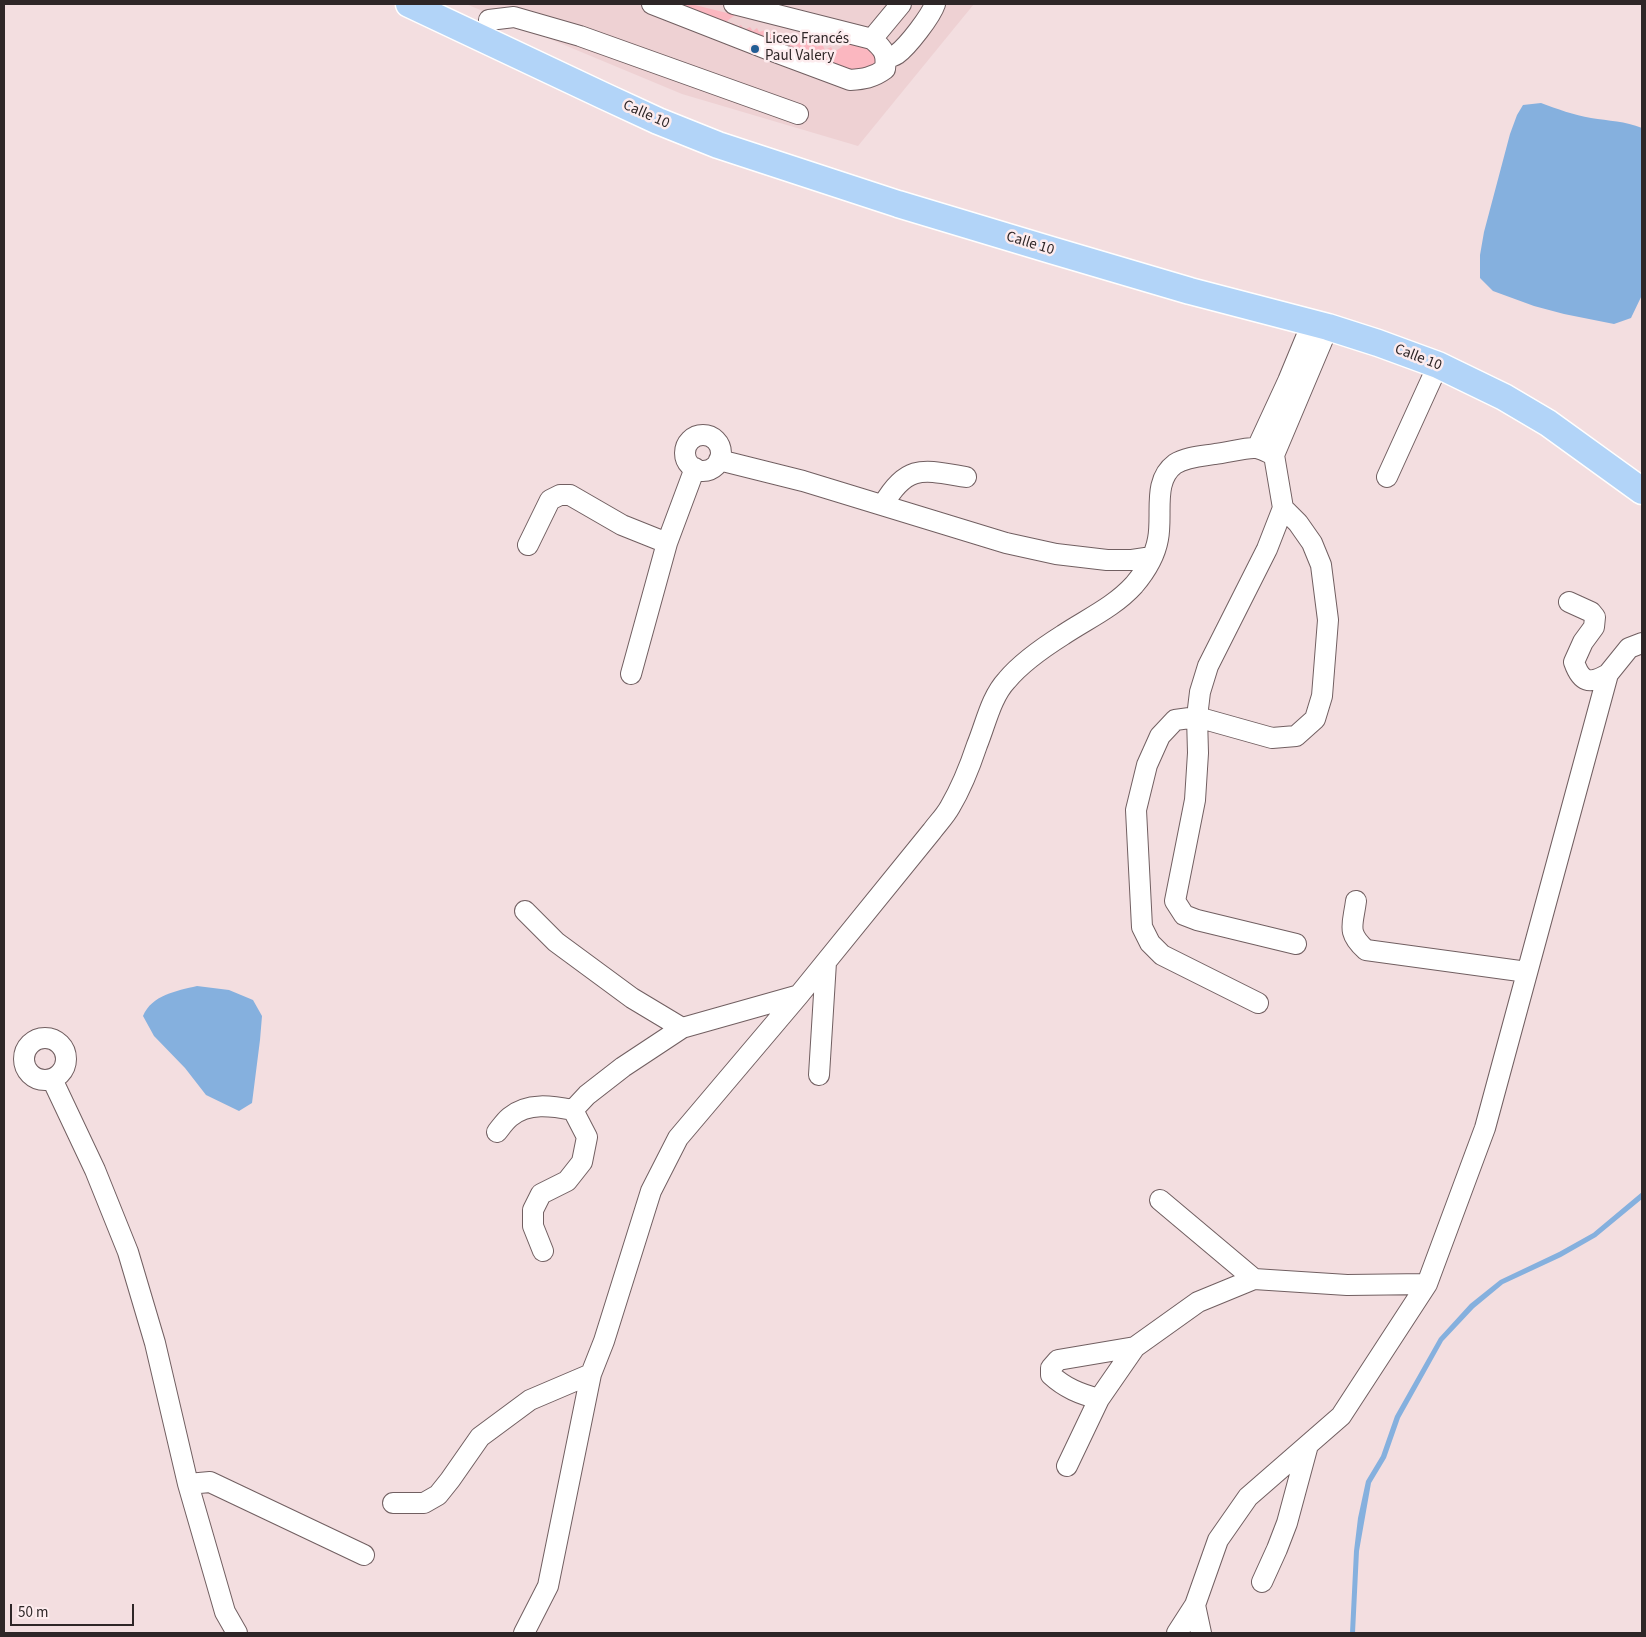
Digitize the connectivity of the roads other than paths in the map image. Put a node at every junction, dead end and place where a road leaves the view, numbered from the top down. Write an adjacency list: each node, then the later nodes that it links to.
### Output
1 (652, 4): 8 (lane)
2 (734, 4): 7 (lane)
3 (901, 4): 7 (lane)
4 (935, 4): 8 (lane)
5 (421, 7): 6 (main road, Calle 10)
6 (490, 22): 9 (lane); 10 (main road, Calle 10)
7 (872, 39): 8 (lane)
8 (886, 59)
9 (798, 114)
10 (1320, 325): 11 (main road, Calle 10); 12 (lane)
11 (1438, 365): 16 (lane); 17 (main road, Calle 10)
12 (1265, 452): 19 (lane); 22 (lane)
13 (719, 460): 14 (lane); 14 (lane); 18 (lane)
14 (695, 468): 20 (lane)
15 (966, 477): 18 (lane)
16 (1387, 477)
17 (1642, 491)
18 (883, 505): 22 (lane)
19 (1283, 508): 27 (lane); 27 (lane)
20 (667, 543): 21 (lane); 25 (lane)
21 (528, 545)
22 (1152, 557): 31 (lane)
23 (1569, 602): 26 (lane)
24 (1642, 643): 26 (lane)
25 (631, 674)
26 (1608, 674): 32 (lane)
27 (1197, 717): 30 (lane); 34 (lane)
28 (1356, 901): 32 (lane)
29 (525, 911): 35 (lane)
30 (1296, 944)
31 (826, 962): 33 (lane); 36 (lane)
32 (1527, 972): 43 (lane)
33 (799, 995): 35 (lane); 45 (lane)
34 (1258, 1003)
35 (682, 1028): 38 (lane)
36 (819, 1076)
37 (52, 1079): 49 (lane)
38 (572, 1110): 39 (lane); 41 (lane)
39 (497, 1132)
40 (1160, 1200): 42 (lane)
41 (543, 1251)
42 (1254, 1279): 43 (lane); 44 (lane)
43 (1427, 1284): 47 (lane)
44 (1135, 1347): 46 (lane); 46 (lane)
45 (591, 1374): 50 (lane); 55 (lane)
46 (1098, 1399): 48 (lane)
47 (1308, 1445): 52 (lane); 53 (lane)
48 (1067, 1466)
49 (188, 1484): 51 (lane); 54 (lane)
50 (393, 1503)
51 (364, 1555)
52 (1262, 1582)
53 (1195, 1605): 56 (lane); 57 (lane)
54 (237, 1633)
55 (524, 1633)
56 (1177, 1633)
57 (1201, 1633)

